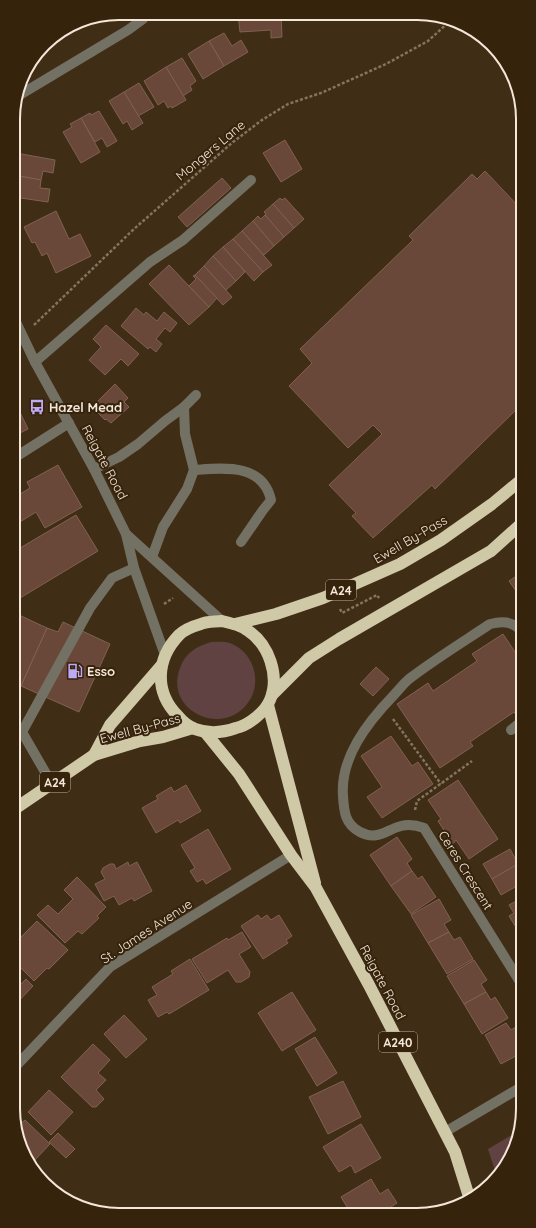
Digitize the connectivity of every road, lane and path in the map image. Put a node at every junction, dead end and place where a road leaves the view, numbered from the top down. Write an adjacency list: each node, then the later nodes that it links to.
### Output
1 (142, 20): 3 (street)
2 (447, 25): 6 (path, Mongers Lane)
3 (24, 93)
4 (251, 180): 7 (street)
5 (20, 330): 6 (street, Reigate Road)
6 (23, 336): 7 (street, Reigate Road)
7 (35, 362): 10 (street, Reigate Road)
8 (196, 396): 9 (street)
9 (184, 407): 12 (street); 13 (street)
10 (69, 423): 11 (street); 12 (street, Reigate Road)
11 (20, 454)
12 (94, 469): 16 (street, Reigate Road)
13 (194, 470): 17 (street); 18 (street)
14 (516, 484): 25 (highway, Ewell By-Pass / A24)
15 (516, 528): 28 (highway, Ewell By-Pass)
16 (126, 534): 18 (street, Reigate Road); 19 (street, Reigate Road)
17 (241, 542)
18 (152, 557): 24 (street, Reigate Road)
19 (134, 568): 27 (street, Reigate Road); 36 (street)
20 (173, 598): 22 (path)
21 (381, 601): 23 (path)
22 (158, 608)
23 (340, 609)
24 (222, 621): 25 (highway, Ewell By-Pass / A24); 27 (highway, Ewell By-Pass / A24)
25 (235, 624): 28 (highway, Ewell By-Pass / A24)
26 (516, 627): 29 (street)
27 (163, 661): 31 (highway, Ewell By-Pass); 34 (highway, Ewell By-Pass / A24)
28 (270, 700): 33 (highway, Ewell By-Pass); 41 (highway, Reigate Road / A240)
29 (384, 706): 37 (path); 39 (street)
30 (516, 726): 32 (street)
31 (193, 728): 33 (highway, Ewell By-Pass); 34 (highway, Ewell By-Pass / A24)
32 (511, 730)
33 (205, 732): 40 (highway, Reigate Road / A240)
34 (94, 755): 36 (highway, Ewell By-Pass / A24)
35 (472, 761): 37 (path)
36 (52, 784): 38 (highway, Ewell By-Pass / A24)
37 (441, 784): 39 (path)
38 (20, 805)
39 (413, 824): 42 (street, Ceres Crescent)
40 (291, 855): 41 (highway, Reigate Road / A240); 43 (street, St. James Avenue)
41 (316, 888): 45 (highway, Reigate Road / A240)
42 (516, 974)
43 (20, 1062)
44 (516, 1090): 45 (street)
45 (445, 1132): 46 (highway, Reigate Road / A240)
46 (468, 1194)

